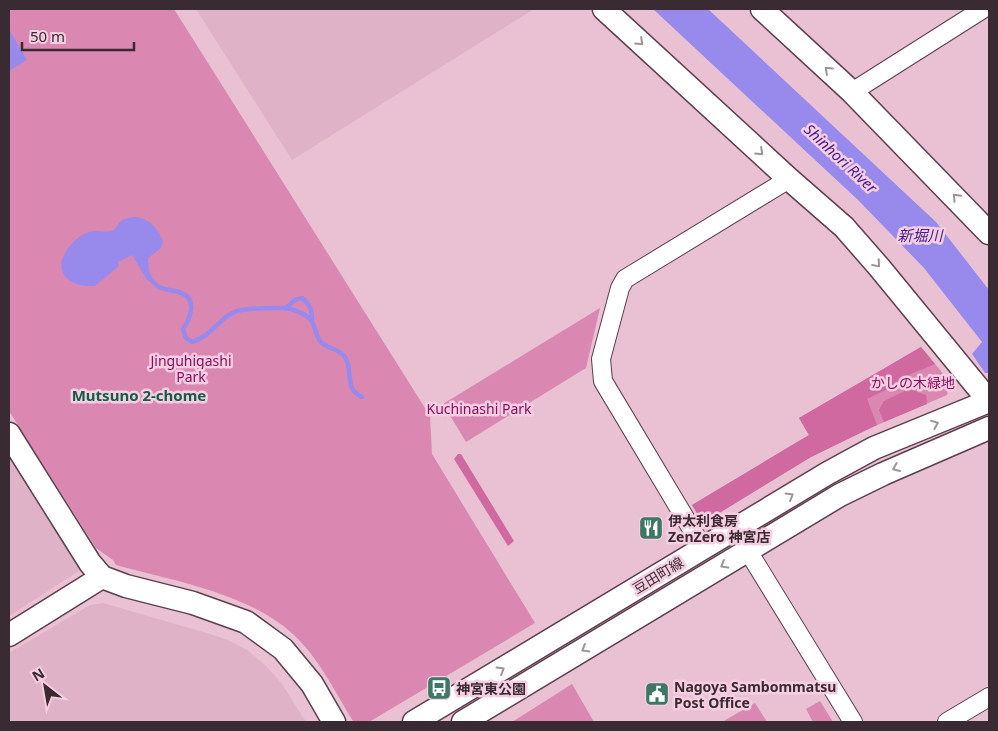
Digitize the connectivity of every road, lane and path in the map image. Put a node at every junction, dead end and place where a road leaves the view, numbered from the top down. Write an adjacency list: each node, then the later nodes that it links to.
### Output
1 (604, 9): 5 (street, one-way to 5)
2 (762, 9): 4 (street, one-way to 2)
3 (984, 12): 4 (street)
4 (852, 92): 6 (street, one-way to 4)
5 (789, 179): 7 (street, one-way to 7); 10 (street)
6 (989, 233)
7 (989, 401): 10 (street, 豆田町線, one-way to 7)
8 (989, 428): 11 (street, 豆田町線, one-way to 11)
9 (9, 434): 12 (street)
10 (703, 548): 16 (street, 豆田町線, one-way to 10)
11 (748, 551): 17 (street, 豆田町線, one-way to 17); 18 (street)
12 (102, 576): 13 (street); 15 (street)
13 (9, 635)
14 (989, 697): 19 (street)
15 (334, 722)
16 (414, 722)
17 (463, 722)
18 (852, 722)
19 (947, 722)

